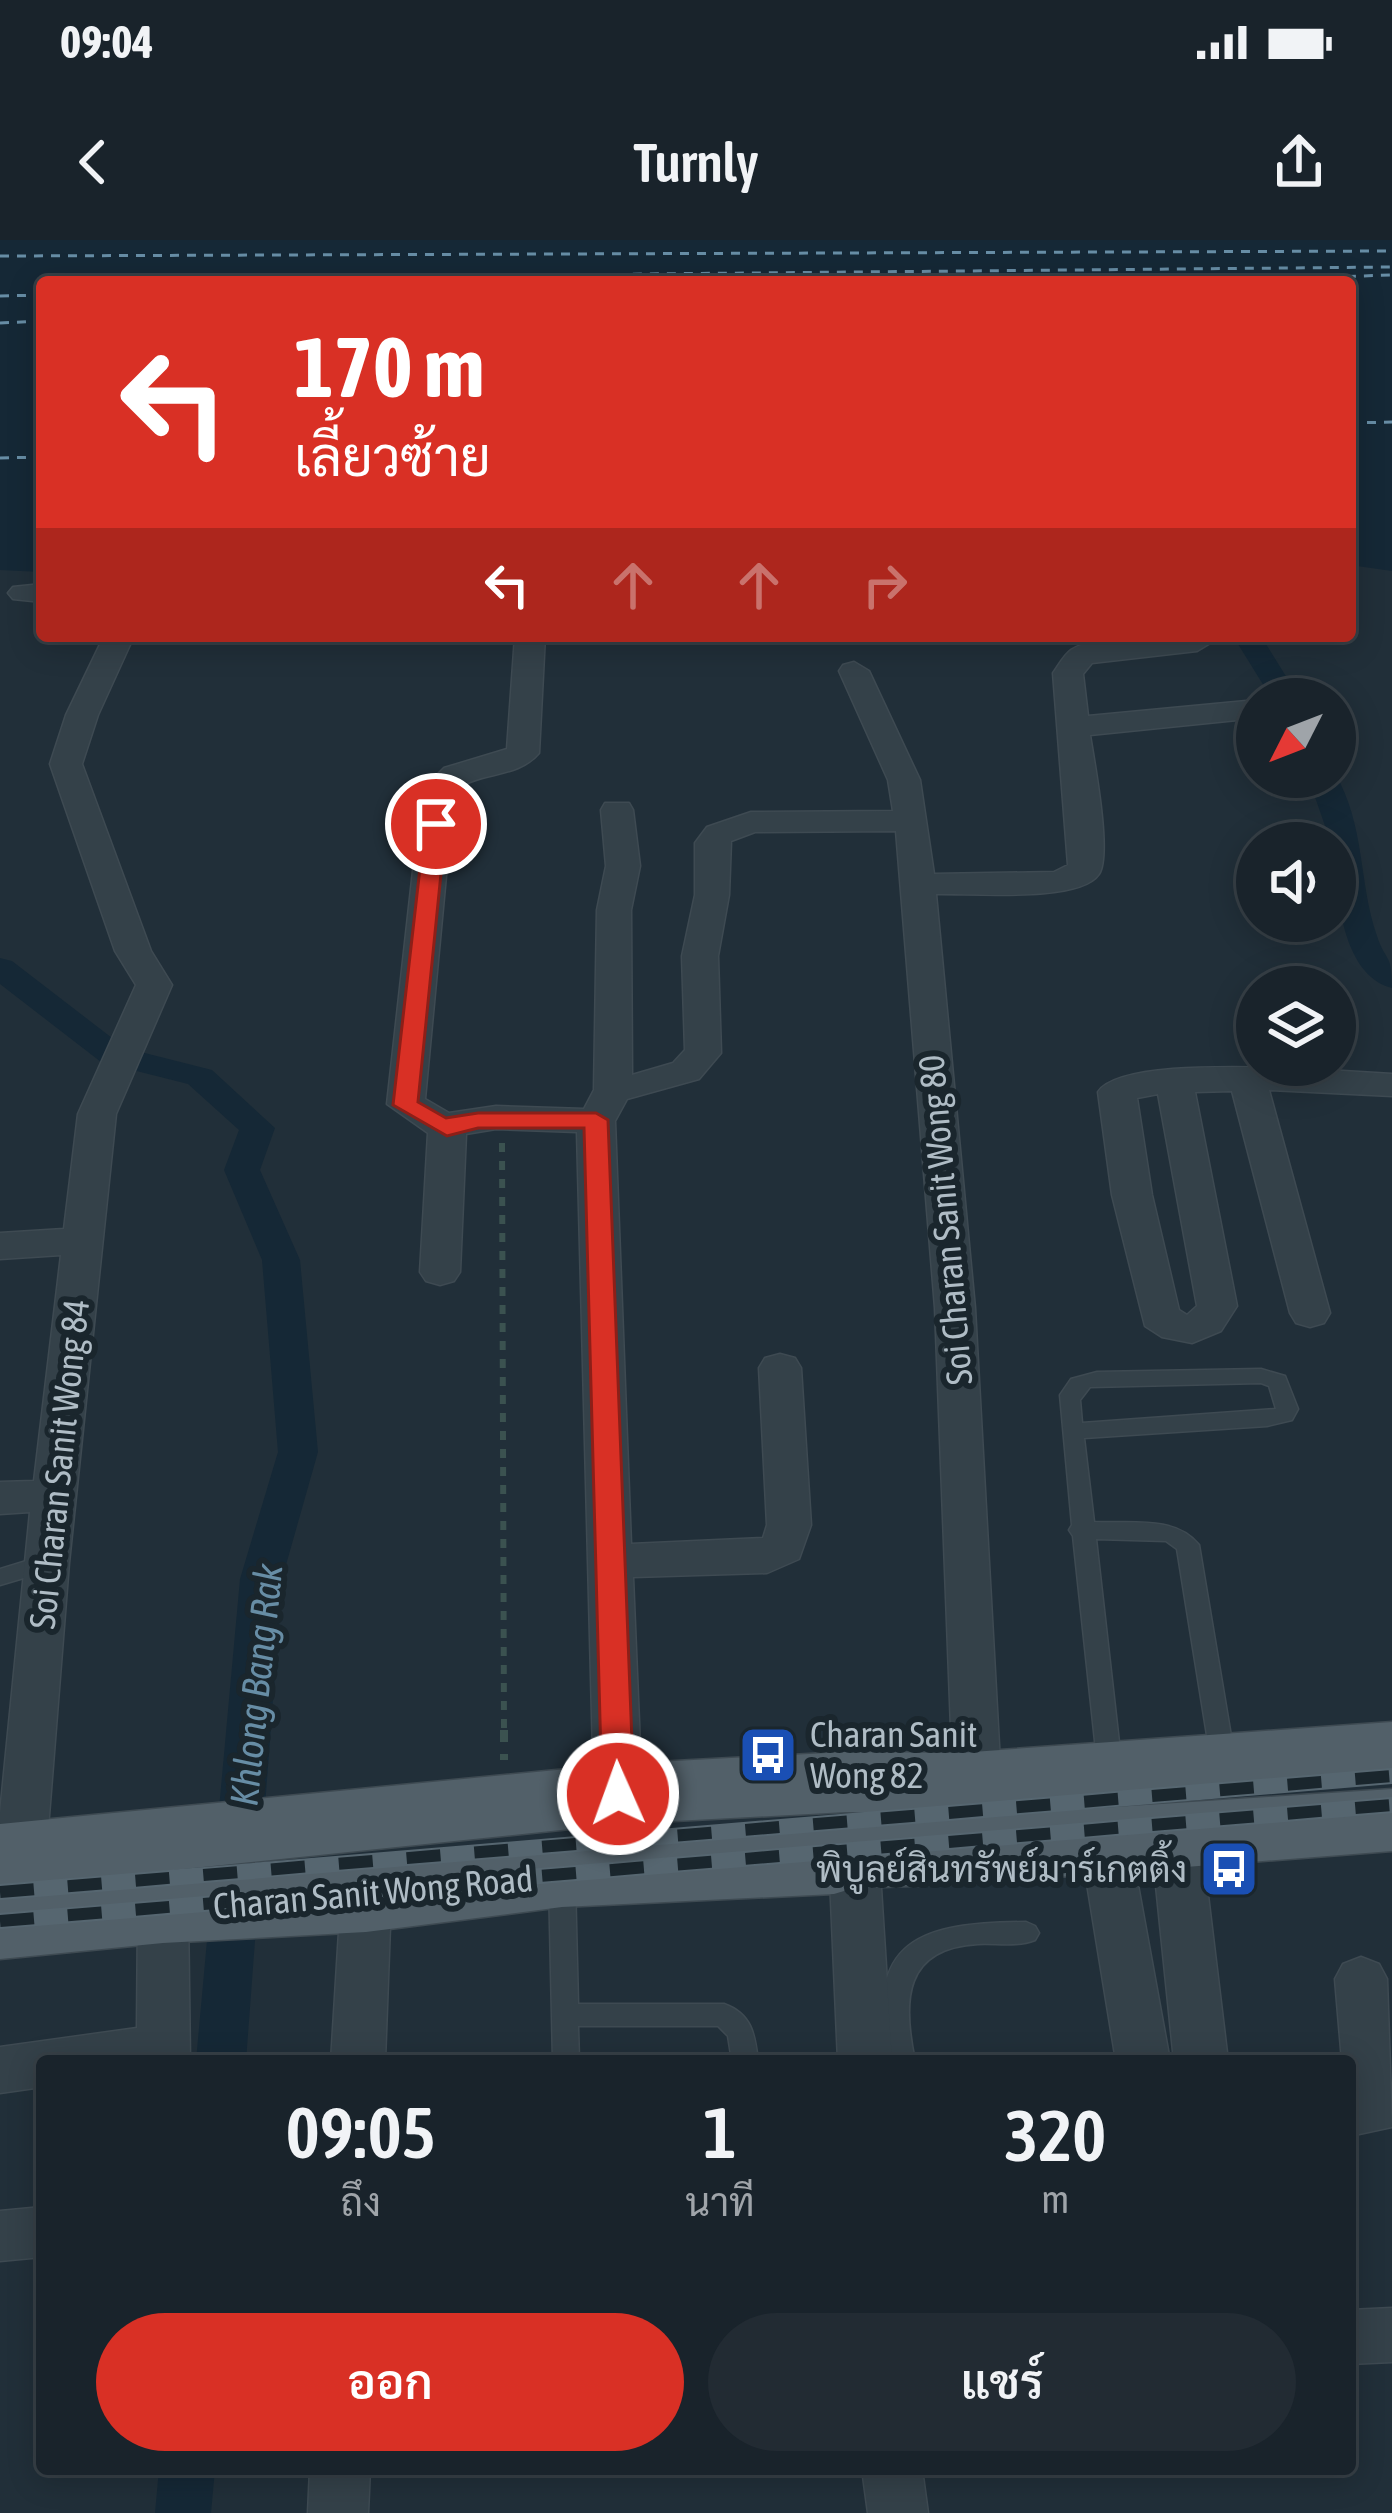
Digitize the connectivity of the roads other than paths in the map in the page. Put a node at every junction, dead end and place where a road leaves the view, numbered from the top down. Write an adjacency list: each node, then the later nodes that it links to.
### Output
1 (116, 642): 17 (street, Soi Charan Sanit Wong 84)
2 (530, 642): 16 (street)
3 (1197, 642): 6 (street)
4 (854, 671): 8 (street, Soi Charan Sanit Wong 80)
5 (1236, 709): 6 (street)
6 (1074, 727): 9 (street)
7 (616, 810): 15 (street)
8 (912, 821): 9 (street, Soi Charan Sanit Wong 80); 15 (street)
9 (919, 884): 31 (street, Soi Charan Sanit Wong 80)
10 (1174, 1082): 10 (street); 11 (street)
11 (1236, 1082)
12 (1356, 1084): 13 (street)
13 (1392, 1084)
14 (1249, 1086): 20 (street)
15 (604, 1105): 16 (street); 26 (street)
16 (447, 1129): 19 (street)
17 (83, 1241): 18 (street); 23 (street, Soi Charan Sanit Wong 84)
18 (0, 1246)
19 (440, 1272)
20 (1310, 1312)
21 (780, 1368): 26 (street)
22 (1072, 1431): 22 (lane); 25 (lane)
23 (56, 1495): 24 (street); 27 (street, Soi Charan Sanit Wong 84)
24 (0, 1498)
25 (1081, 1530): 30 (lane); 33 (lane)
26 (609, 1562): 32 (street)
27 (46, 1563): 28 (lane); 38 (street, Soi Charan Sanit Wong 84)
28 (0, 1576)
29 (1392, 1751): 30 (main road, Charan Sanit Wong Road)
30 (1224, 1763): 33 (main road, Charan Sanit Wong Road)
31 (977, 1781): 32 (main road, Charan Sanit Wong Road); 33 (main road, Charan Sanit Wong Road)
32 (618, 1794): 36 (main road, Charan Sanit Wong Road)
33 (1130, 1816): 34 (main road, Charan Sanit Wong Road); 35 (main road, Charan Sanit Wong Road); 49 (street); 50 (street)
34 (1392, 1820)
35 (854, 1856): 37 (main road, Charan Sanit Wong Road); 47 (street)
36 (172, 1873): 38 (main road, Charan Sanit Wong Road); 39 (main road, Charan Sanit Wong Road); 43 (street)
37 (562, 1875): 39 (main road, Charan Sanit Wong Road); 42 (lane)
38 (7, 1879)
39 (366, 1899): 44 (street)
40 (1026, 1933): 48 (lane)
41 (1361, 1979): 53 (street)
42 (565, 2015): 45 (lane); 46 (lane)
43 (161, 2054)
44 (358, 2055)
45 (566, 2055)
46 (744, 2055)
47 (865, 2055)
48 (901, 2055)
49 (1143, 2055)
50 (1199, 2055)
51 (36, 2065): 52 (street)
52 (0, 2070)
53 (1356, 2111)
54 (36, 2233): 55 (street)
55 (0, 2236)
56 (1392, 2335): 57 (street)
57 (1356, 2337)
58 (340, 2475): 60 (street)
59 (893, 2475): 61 (street)
60 (338, 2513)
61 (898, 2513)

